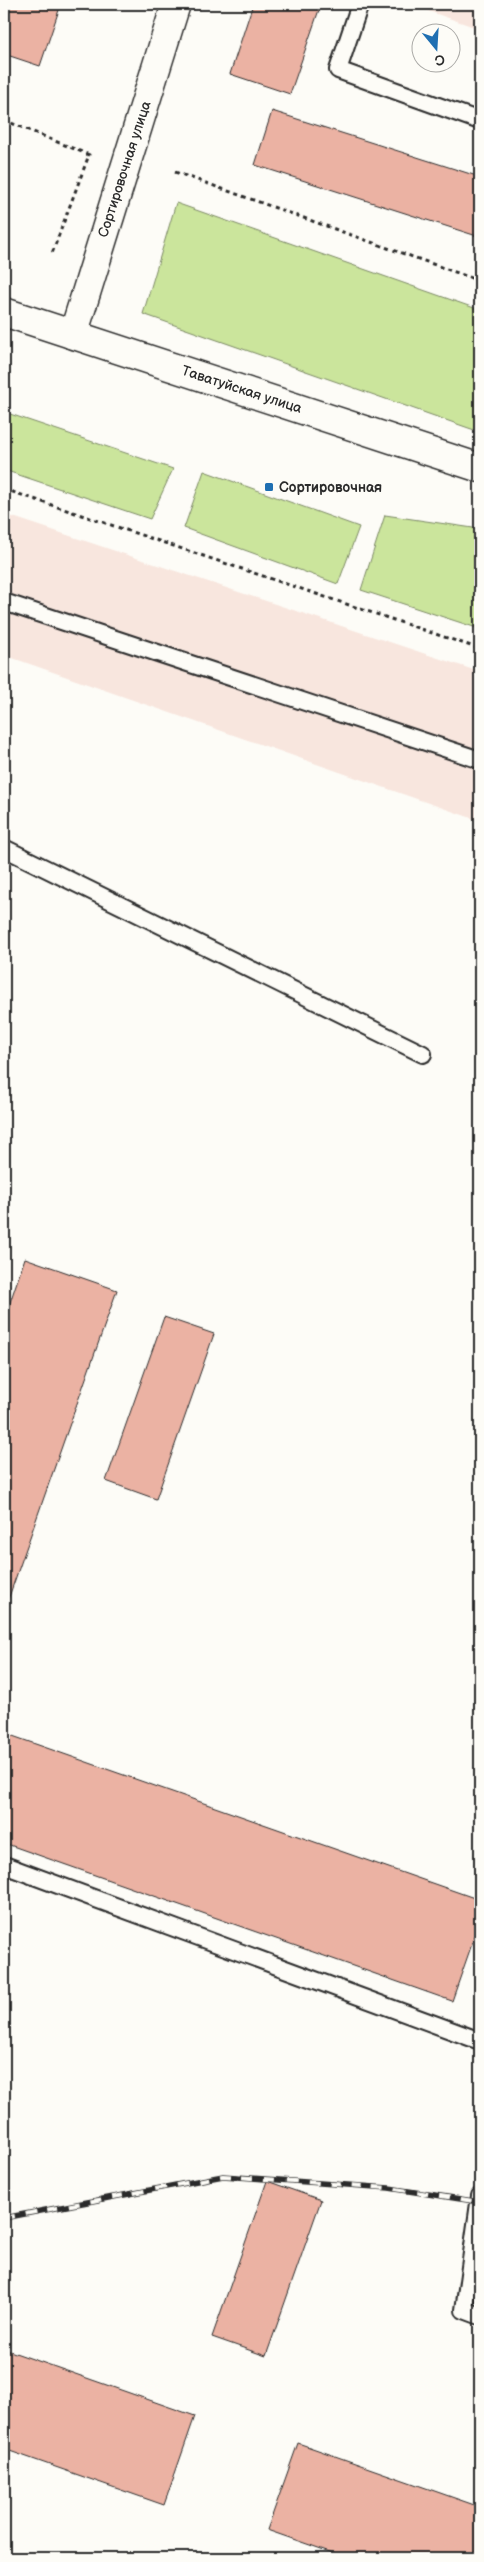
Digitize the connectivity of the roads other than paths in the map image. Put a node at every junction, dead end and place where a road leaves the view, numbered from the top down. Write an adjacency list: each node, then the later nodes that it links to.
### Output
1 (176, 4): 5 (main road, Сортировочная улица)
2 (360, 4): 3 (lane)
3 (480, 121)
4 (4, 312): 5 (main road, Таватуйская улица)
5 (73, 335): 6 (main road, Таватуйская улица)
6 (480, 468)
7 (4, 602): 8 (lane)
8 (480, 760)
9 (4, 848): 10 (lane)
10 (423, 1054)
11 (4, 1865): 12 (lane)
12 (480, 2041)
13 (480, 2196): 14 (lane)
14 (480, 2316)

